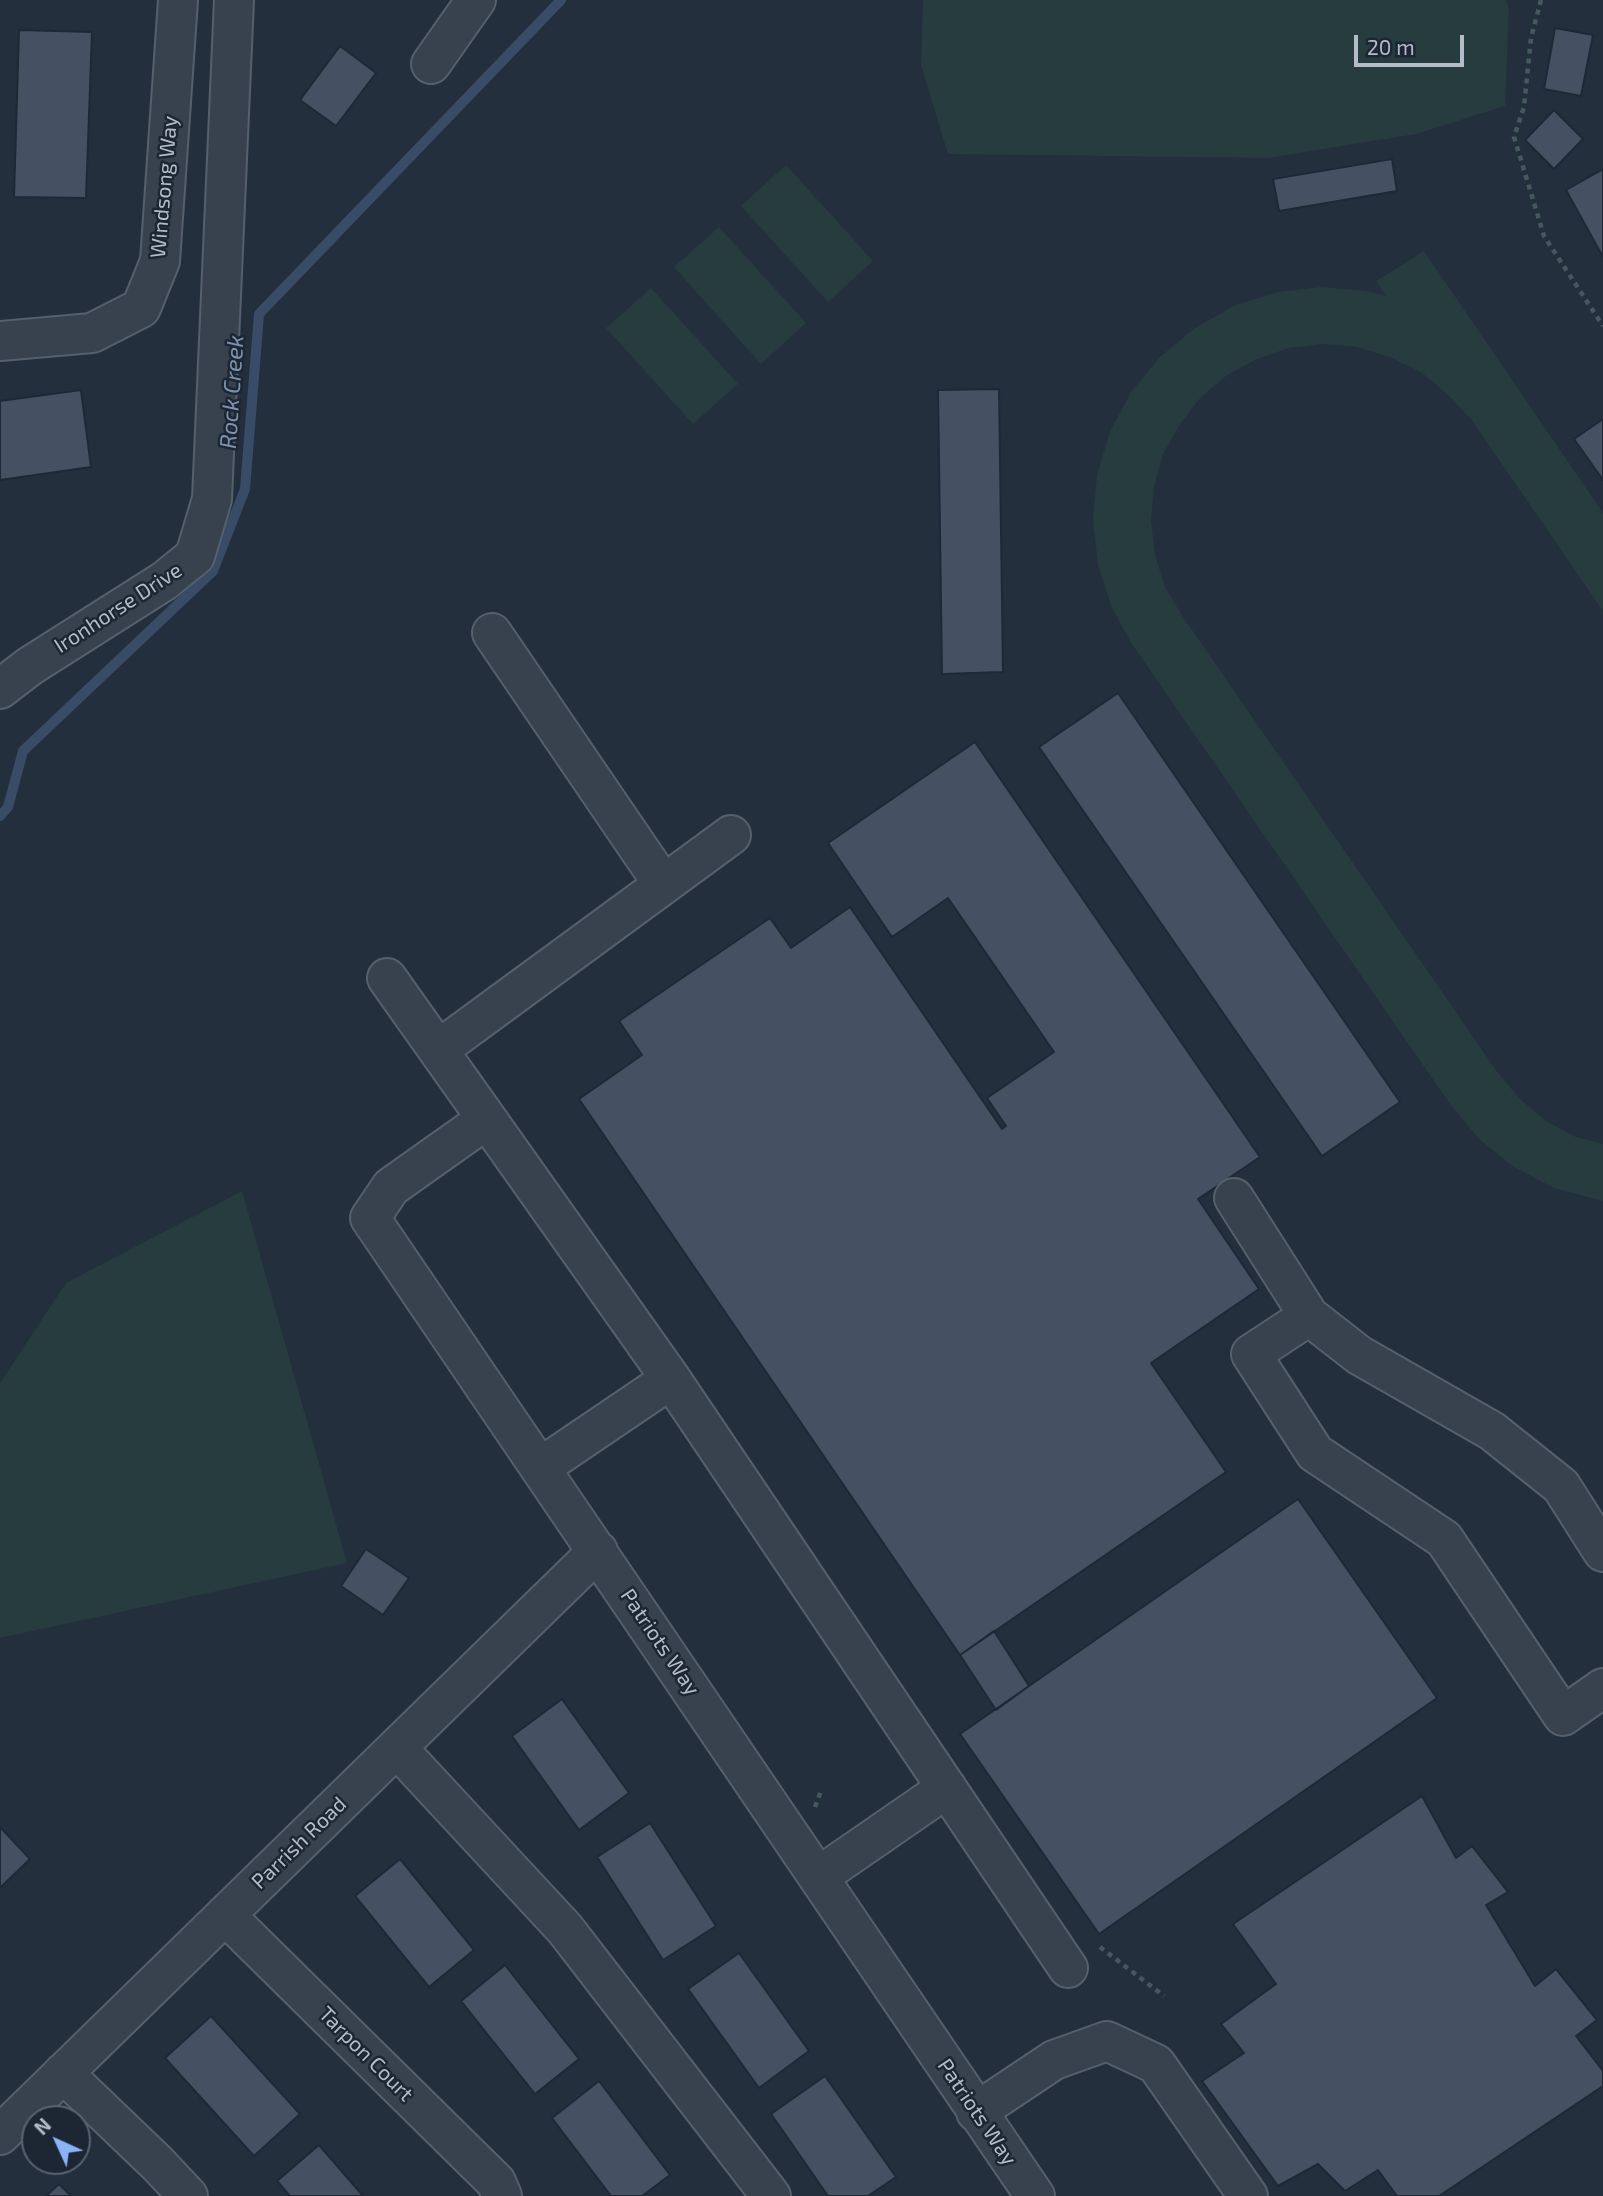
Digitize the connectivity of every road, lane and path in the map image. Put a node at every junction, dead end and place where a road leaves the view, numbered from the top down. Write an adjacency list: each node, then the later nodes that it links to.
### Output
1 (178, 0): 7 (street, Windsong Way)
2 (234, 0): 9 (street, Ironhorse Drive)
3 (476, 0): 5 (street)
4 (1541, 0): 6 (path)
5 (431, 64)
6 (1603, 326)
7 (0, 341)
8 (492, 633): 11 (street)
9 (0, 689)
10 (731, 835): 11 (street)
11 (663, 884): 13 (street)
12 (387, 978): 13 (street)
13 (439, 1050): 14 (street)
14 (487, 1119): 17 (street); 18 (street, Patriots Way)
15 (1234, 1198): 16 (street)
16 (1309, 1317): 20 (street); 21 (street)
17 (671, 1379): 18 (street); 23 (street)
18 (541, 1467): 19 (street, Patriots Way)
19 (598, 1551): 22 (street, Parrish Road); 24 (street, Patriots Way)
20 (1603, 1552)
21 (1603, 1688)
22 (397, 1748): 25 (street, Parrish Road); 34 (street)
23 (947, 1788): 24 (street); 27 (street)
24 (818, 1877): 30 (street, Patriots Way)
25 (225, 1915): 29 (street, Parrish Road); 33 (street, Tarpon Court)
26 (1100, 1947): 28 (path)
27 (1068, 1968)
28 (1164, 1996)
29 (63, 2073): 31 (street, Parrish Road); 32 (street)
30 (976, 2112): 35 (street, Patriots Way); 36 (street)
31 (0, 2135)
32 (188, 2196)
33 (502, 2196)
34 (771, 2196)
35 (1035, 2196)
36 (1248, 2196)

